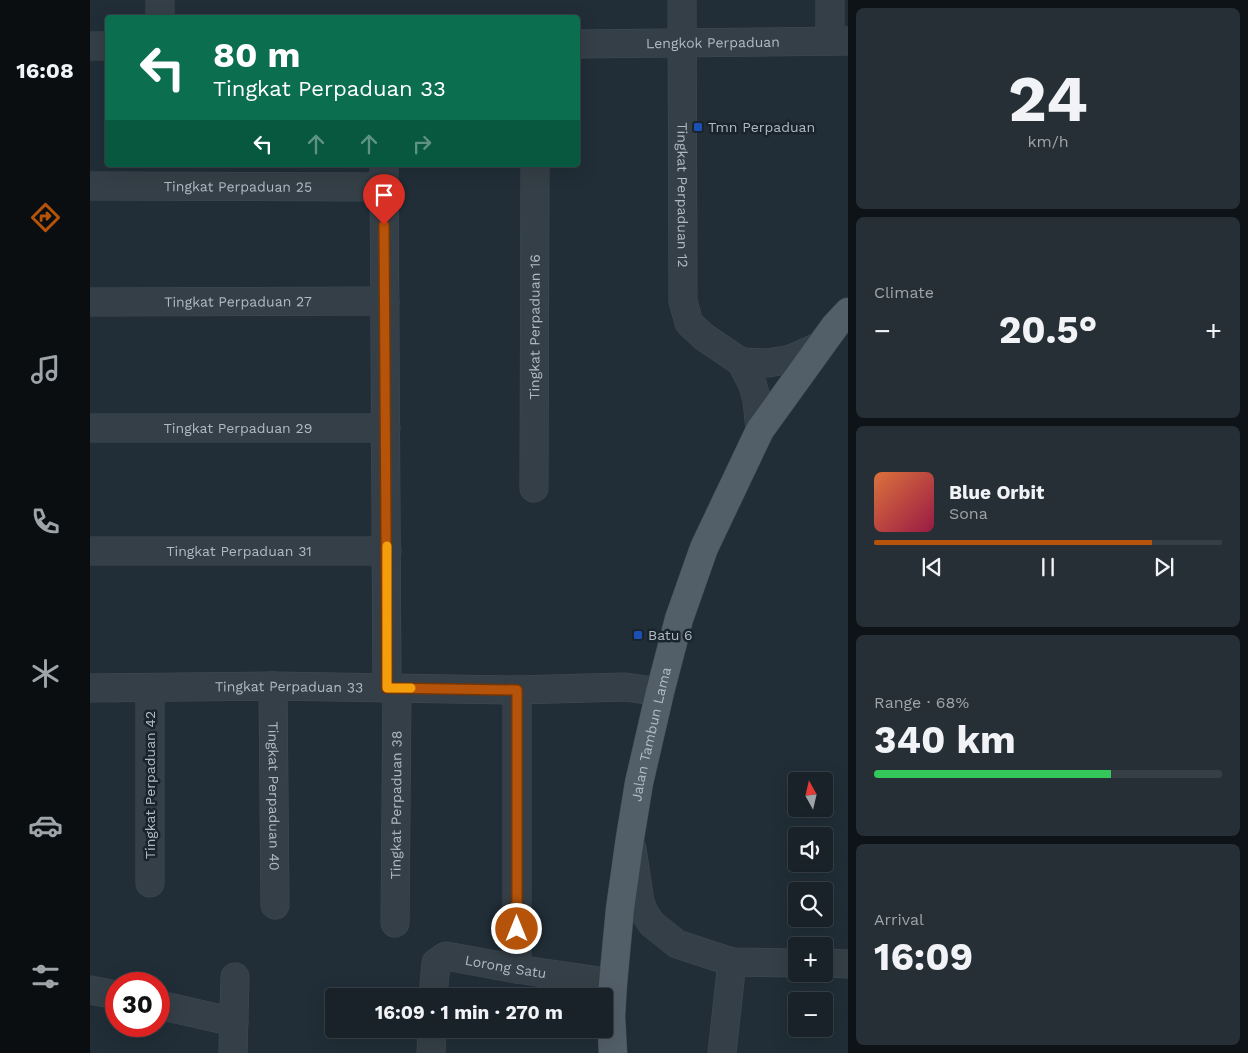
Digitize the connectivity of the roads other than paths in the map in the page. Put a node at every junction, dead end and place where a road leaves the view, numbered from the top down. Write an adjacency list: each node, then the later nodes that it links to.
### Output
1 (160, 0): 4 (street)
2 (682, 0): 7 (street, Tingkat Perpaduan 12)
3 (830, 0): 5 (street)
4 (160, 15)
5 (839, 41): 7 (street, Lengkok Perpaduan)
6 (580, 44): 7 (street, Lengkok Perpaduan)
7 (682, 44): 17 (street, Tingkat Perpaduan 12)
8 (90, 46): 9 (street)
9 (105, 46)
10 (535, 167): 21 (street, Tingkat Perpaduan 16)
11 (384, 176): 12 (street, Tingkat Perpaduan 25); 13 (street, Tingkat Perpaduan 38)
12 (90, 186)
13 (385, 301): 14 (street, Tingkat Perpaduan 27); 19 (street, Tingkat Perpaduan 38)
14 (90, 302)
15 (848, 312): 16 (main road, Jalan Tambun Lama)
16 (820, 346): 17 (street); 20 (main road, Jalan Tambun Lama)
17 (741, 362): 20 (street, Tingkat Perpaduan 12)
18 (90, 428): 19 (street, Tingkat Perpaduan 29)
19 (386, 428): 23 (street, Tingkat Perpaduan 38)
20 (760, 430): 29 (main road, Jalan Tambun Lama)
21 (534, 488)
22 (90, 551): 23 (street, Tingkat Perpaduan 31)
23 (387, 551): 27 (street, Tingkat Perpaduan 38)
24 (273, 686): 26 (street, Tingkat Perpaduan 33); 27 (street, Tingkat Perpaduan 33); 32 (street, Tingkat Perpaduan 40)
25 (90, 688): 26 (street, Tingkat Perpaduan 33)
26 (150, 688): 31 (street, Tingkat Perpaduan 42)
27 (392, 688): 28 (street, Tingkat Perpaduan 33); 33 (street, Tingkat Perpaduan 38)
28 (517, 690): 29 (street, Tingkat Perpaduan 33); 38 (street)
29 (660, 692): 30 (main road, Jalan Tambun Lama)
30 (630, 838): 34 (street); 39 (main road, Jalan Tambun Lama)
31 (150, 883)
32 (275, 905)
33 (395, 923)
34 (732, 962): 35 (street); 50 (street)
35 (788, 963)
36 (833, 963): 37 (street)
37 (848, 964)
38 (517, 969): 39 (street, Lorong Satu); 41 (street, Lorong Satu)
39 (614, 970): 49 (main road, Jalan Tambun Lama)
40 (235, 977): 45 (street)
41 (434, 988)
42 (90, 990): 43 (street)
43 (105, 993)
44 (170, 1007): 45 (street)
45 (234, 1022): 47 (street)
46 (432, 1038): 48 (street)
47 (233, 1053)
48 (431, 1053)
49 (613, 1053)
50 (722, 1053)

